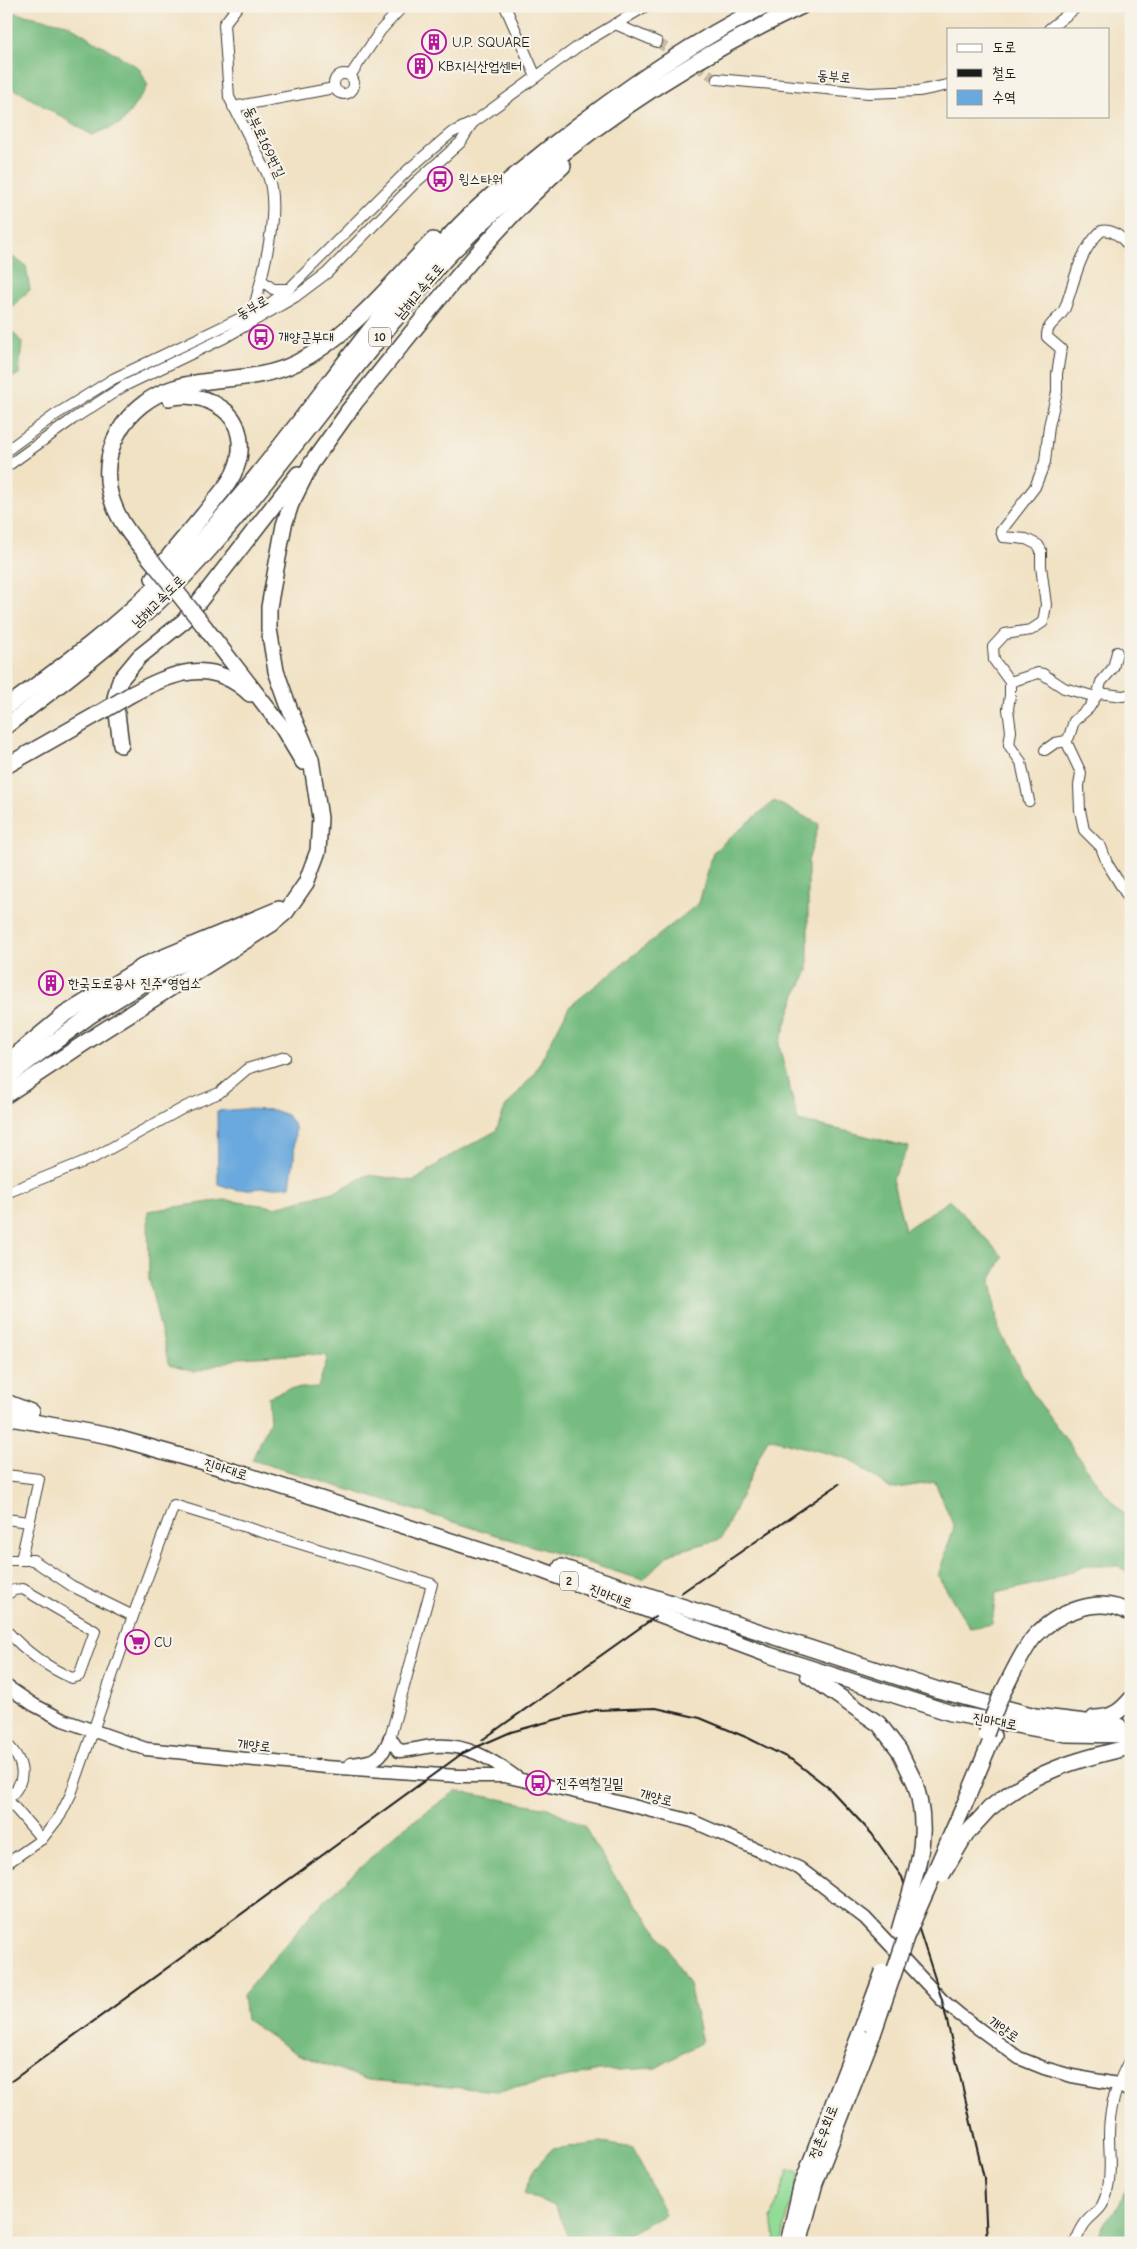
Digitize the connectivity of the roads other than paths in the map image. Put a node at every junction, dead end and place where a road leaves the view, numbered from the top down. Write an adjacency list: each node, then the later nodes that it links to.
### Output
1 (238, 6): 17 (street, 동부로169번길)
2 (403, 6): 11 (street)
3 (505, 6): 12 (street)
4 (646, 6): 8 (street, 동부로)
5 (764, 6): 19 (highway, 남해고속도로 / 10)
6 (802, 6): 16 (highway, 남해고속도로 / 10)
7 (1078, 6): 9 (street)
8 (615, 24): 10 (street); 12 (street, 동부로)
9 (1050, 28)
10 (656, 42)
11 (350, 76): 15 (street); 15 (street)
12 (536, 76): 18 (street, 동부로)
13 (717, 79): 14 (street, 동부로)
14 (947, 84)
15 (334, 88): 17 (street)
16 (648, 91): 25 (highway); 36 (highway, 남해고속도로 / 10)
17 (233, 107): 21 (street, 동부로169번길)
18 (474, 122): 22 (street, 동부로); 24 (street, 동부로)
19 (454, 230): 28 (highway); 29 (highway, 남해고속도로 / 10)
20 (1131, 251): 32 (street)
21 (261, 280): 22 (street); 23 (street, 동부로169번길)
22 (289, 289): 23 (street, 동부로)
23 (253, 313): 24 (street, 동부로169번길); 26 (street, 동부로)
24 (250, 324): 27 (street, 동부로)
25 (354, 404): 39 (highway); 42 (highway)
26 (6, 451)
27 (6, 467)
28 (155, 560): 29 (highway); 30 (highway, bridge)
29 (132, 610): 35 (highway, 남해고속도로 / 10)
30 (206, 623): 38 (highway); 42 (highway)
31 (1117, 652): 34 (street)
32 (1010, 682): 34 (street); 43 (street)
33 (1131, 694): 34 (street)
34 (1097, 695): 37 (street)
35 (6, 707)
36 (6, 726)
37 (1066, 741): 40 (street); 44 (street)
38 (293, 744): 41 (highway, bridge); 45 (highway)
39 (121, 745)
40 (1045, 750)
41 (6, 766)
42 (314, 778): 49 (highway)
43 (1029, 801)
44 (1131, 902)
45 (279, 909): 47 (highway); 48 (highway)
46 (285, 1056): 50 (street)
47 (6, 1063)
48 (6, 1078)
49 (6, 1094)
50 (6, 1193)
51 (6, 1402): 53 (highway)
52 (6, 1408): 53 (highway, 진마대로 / 2)
53 (31, 1412): 71 (highway, 진마대로 / 2)
54 (6, 1417): 56 (highway, 진마대로 / 2)
55 (6, 1425): 56 (highway)
56 (67, 1427): 67 (highway, 진마대로 / 2)
57 (6, 1475): 59 (street)
58 (6, 1519): 59 (street)
59 (29, 1522): 61 (street)
60 (6, 1560): 61 (street)
61 (21, 1560): 64 (street)
62 (6, 1595): 66 (street)
63 (1131, 1614): 69 (highway)
64 (133, 1616): 73 (street); 75 (street)
65 (1131, 1621): 69 (highway)
66 (6, 1630)
67 (769, 1656): 74 (highway, 진마대로 / 2); 85 (highway, bridge)
68 (6, 1686): 73 (main road, 개양로)
69 (1004, 1699): 85 (highway, bridge)
70 (1131, 1699): 71 (highway)
71 (1054, 1718): 72 (highway, 진마대로 / 2)
72 (1131, 1726)
73 (94, 1732): 80 (main road, 개양로); 83 (street)
74 (1131, 1735)
75 (390, 1738): 78 (main road); 79 (main road)
76 (6, 1743): 82 (street)
77 (1131, 1747): 85 (highway, bridge)
78 (408, 1751): 79 (main road); 81 (main road)
79 (378, 1758): 80 (main road)
80 (326, 1767): 81 (main road, 개양로)
81 (520, 1780): 88 (main road, 개양로)
82 (7, 1800): 83 (street)
83 (42, 1839): 84 (street)
84 (6, 1864)
85 (902, 1934): 86 (highway, bridge)
86 (869, 2028): 90 (highway, 정촌우회로); 91 (highway, 정촌우회로)
87 (1131, 2056): 88 (street)
88 (1117, 2084): 89 (main road, 개양로); 92 (street)
89 (1131, 2092)
90 (788, 2243)
91 (799, 2243)
92 (1075, 2243)

